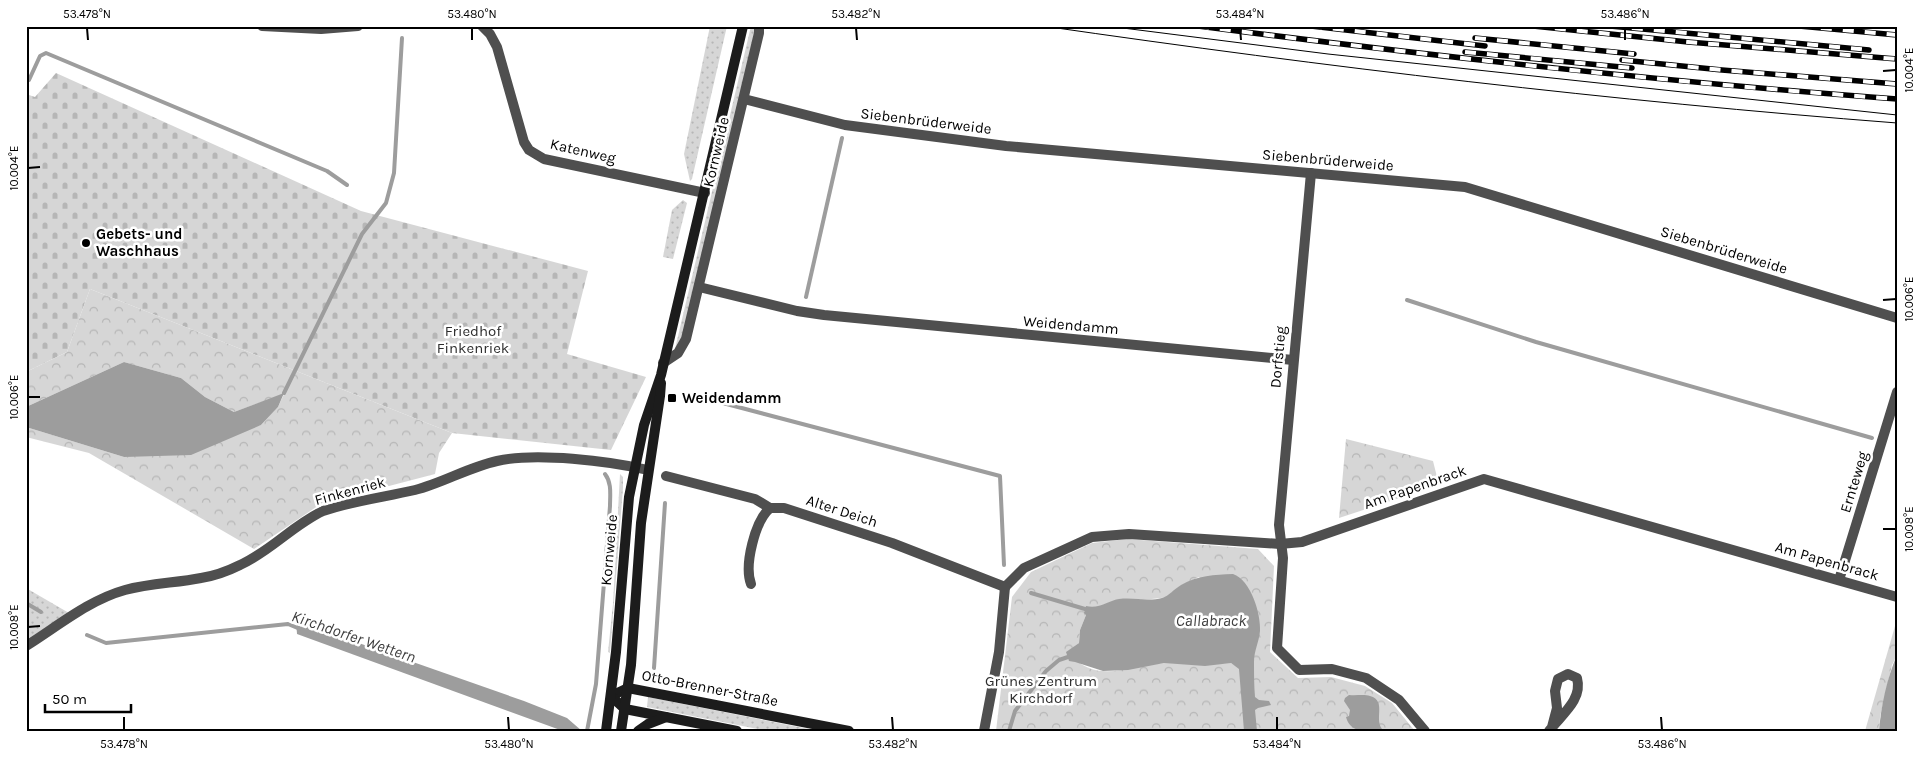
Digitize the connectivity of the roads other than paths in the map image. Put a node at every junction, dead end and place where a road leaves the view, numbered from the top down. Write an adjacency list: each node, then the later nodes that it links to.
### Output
1 (262, 26): 2 (street)
2 (358, 26)
3 (482, 26): 8 (street, Katenweg)
4 (743, 26): 8 (main road, Kornweide)
5 (759, 26): 6 (street, Kornweide)
6 (744, 99): 7 (street, Siebenbrüderweide); 9 (street, Kornweide)
7 (1311, 174): 10 (street, Siebenbrüderweide); 11 (street, Dorfstieg)
8 (704, 193): 12 (main road, Kornweide)
9 (700, 287): 11 (street, Weidendamm); 12 (street, Kornweide)
10 (1897, 318)
11 (1293, 360): 19 (street, Dorfstieg)
12 (663, 363): 13 (main road, Kornweide)
13 (661, 375): 15 (main road, Kornweide); 16 (main road, Kornweide)
14 (1897, 392): 20 (street, Ernteweg)
15 (634, 467): 16 (street, Finkenriek); 24 (street, Finkenriek); 26 (main road, Kornweide)
16 (648, 470): 25 (main road, Kornweide)
17 (666, 476): 18 (street, Alter Deich)
18 (770, 508): 21 (street); 22 (street, Alter Deich)
19 (1280, 544): 20 (street, Am Papenbrack); 22 (street, Am Papenbrack); 36 (street, Dorfstieg)
20 (1839, 580): 23 (street, Am Papenbrack)
21 (751, 584)
22 (1005, 587): 35 (street)
23 (1897, 597)
24 (26, 646)
25 (628, 688): 26 (main road, Otto-Brenner-Straße); 27 (main road, Kornweide); 34 (main road, Otto-Brenner-Straße)
26 (611, 696): 27 (main road); 30 (main road, Kornweide)
27 (625, 710): 28 (main road); 31 (main road, Kornweide)
28 (666, 717): 32 (main road); 33 (main road)
29 (1551, 729): 29 (street)
30 (606, 731)
31 (621, 731)
32 (638, 731)
33 (737, 731)
34 (849, 731)
35 (984, 731)
36 (1425, 731)

